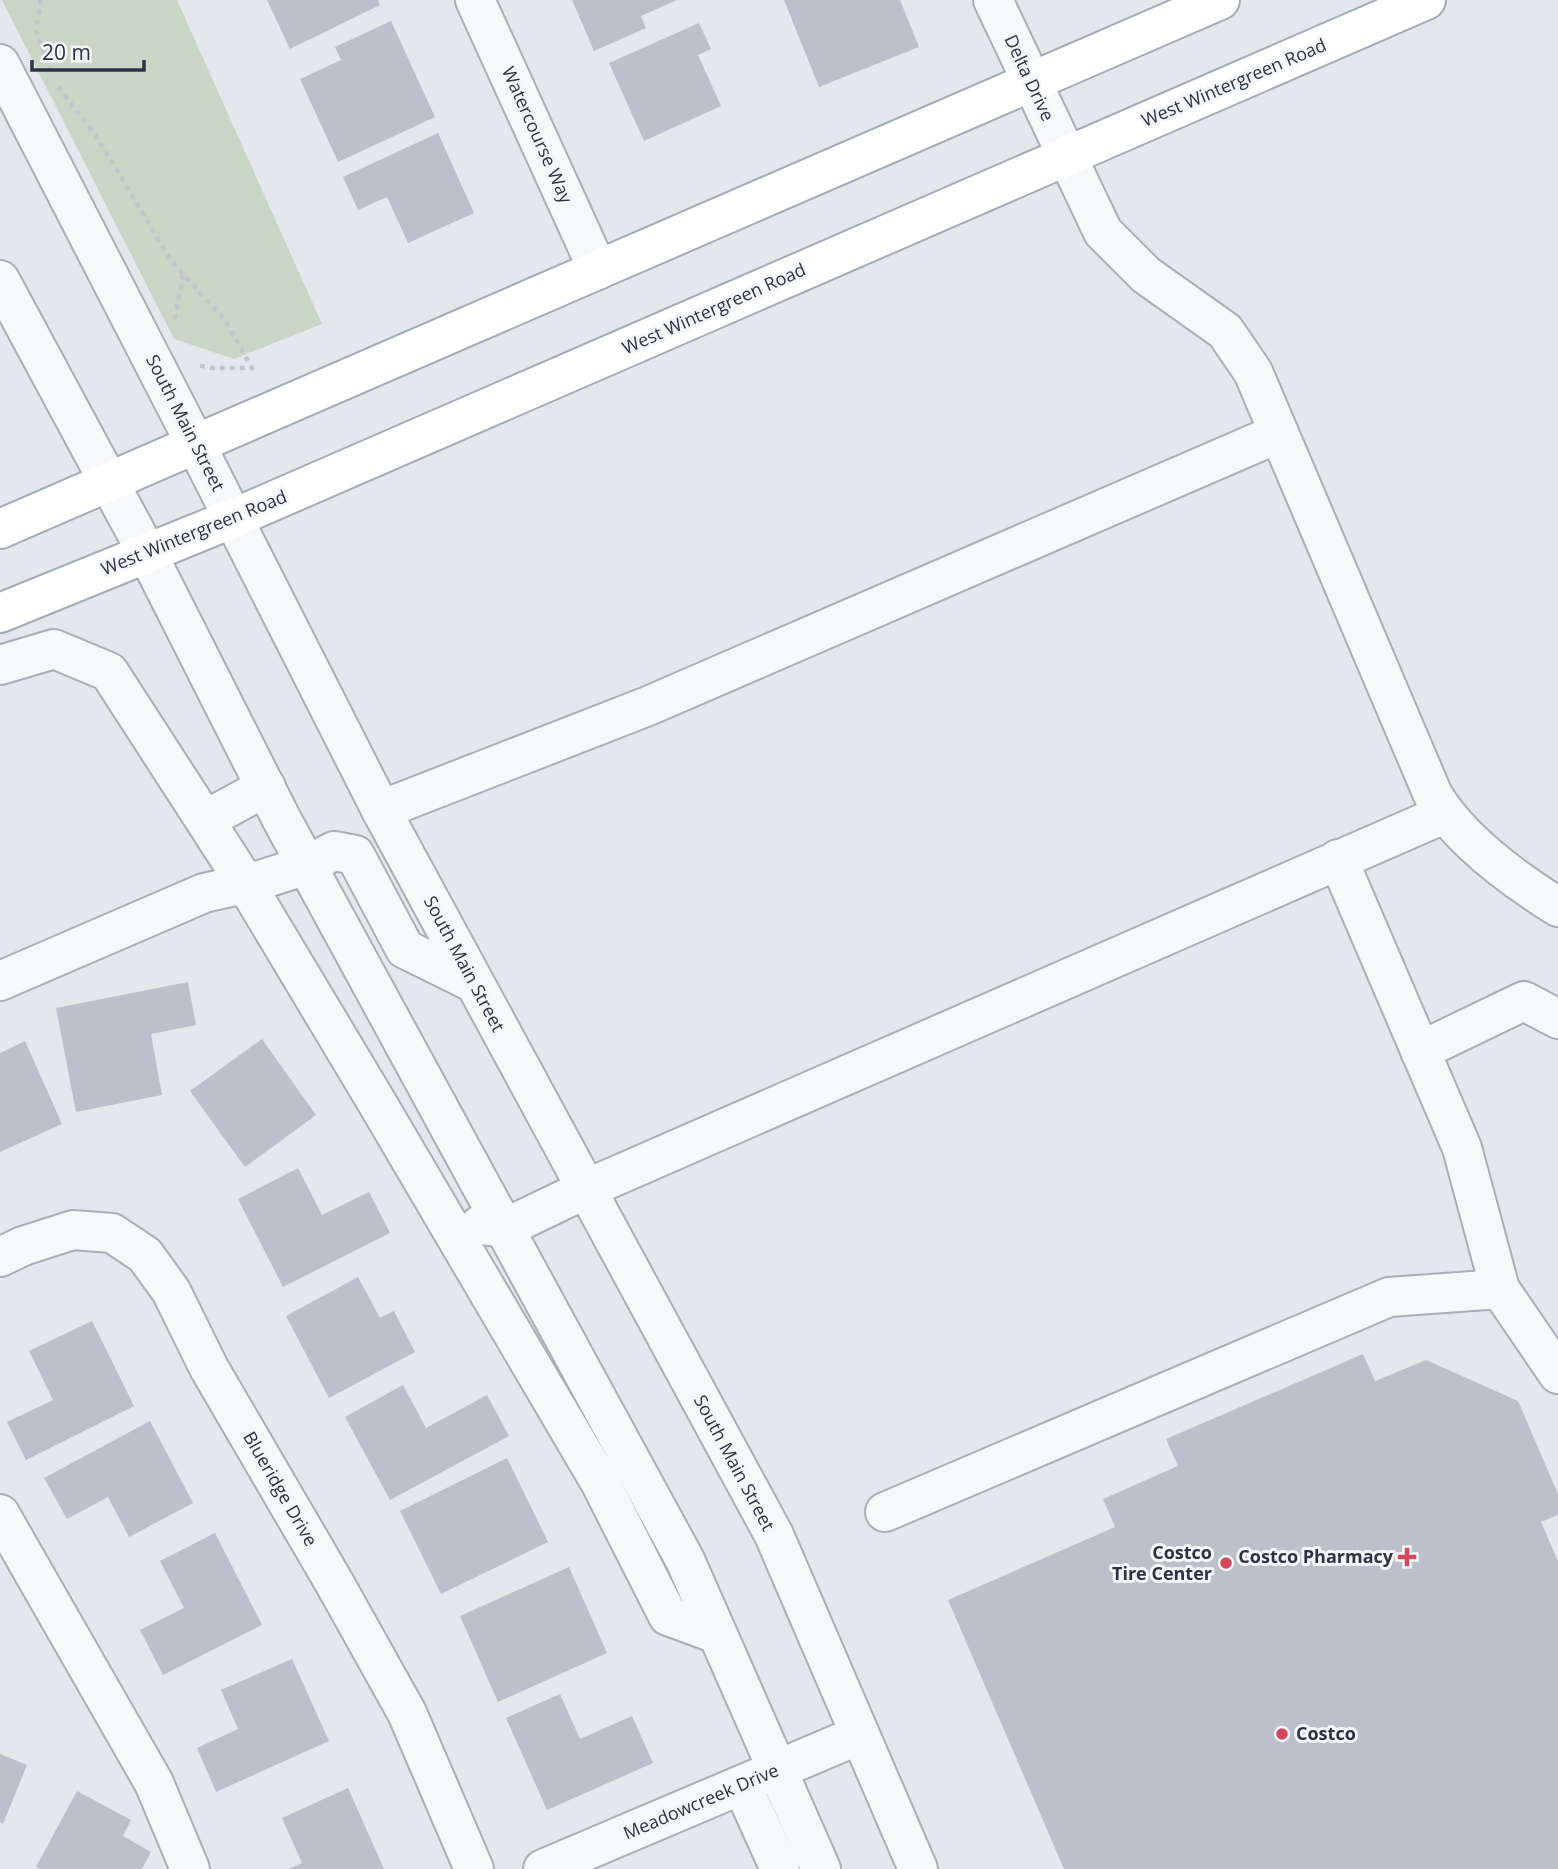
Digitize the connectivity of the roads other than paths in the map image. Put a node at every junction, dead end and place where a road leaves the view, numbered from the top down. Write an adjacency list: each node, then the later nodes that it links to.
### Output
1 (475, 0): 8 (street, Watercourse Way)
2 (993, 0): 6 (street, Delta Drive)
3 (1220, 0): 6 (main road)
4 (1426, 0): 7 (main road, West Wintergreen Road)
5 (0, 64): 11 (street, South Main Street)
6 (1030, 82): 7 (street, Delta Drive); 8 (main road)
7 (1067, 155): 10 (street, Delta Drive); 13 (main road, West Wintergreen Road)
8 (598, 270): 11 (main road)
9 (0, 280): 12 (street)
10 (1279, 433): 19 (street); 20 (street, Delta Drive)
11 (197, 445): 12 (main road); 13 (street, South Main Street)
12 (108, 481): 14 (main road); 15 (street)
13 (234, 519): 15 (main road, West Wintergreen Road); 19 (street, South Main Street)
14 (0, 530)
15 (147, 553): 16 (main road, West Wintergreen Road); 18 (street)
16 (0, 613)
17 (0, 665): 21 (street)
18 (266, 787): 21 (street); 23 (street)
19 (381, 810): 27 (street, South Main Street)
20 (1444, 814): 22 (street); 25 (street, Delta Drive)
21 (205, 820): 24 (street)
22 (1338, 859): 29 (street); 30 (street)
23 (307, 865): 24 (street); 27 (street); 32 (street)
24 (246, 884): 26 (street); 31 (street)
25 (1558, 907)
26 (0, 981)
27 (474, 983): 30 (street, South Main Street)
28 (1558, 1019): 29 (street)
29 (1420, 1051): 34 (street)
30 (586, 1189): 32 (street); 40 (street, South Main Street)
31 (443, 1215): 32 (street); 39 (street)
32 (505, 1228): 39 (street)
33 (0, 1257): 43 (street, Blueridge Drive)
34 (1500, 1289): 35 (street); 36 (street)
35 (1558, 1374)
36 (885, 1512)
37 (0, 1514): 38 (street)
38 (9, 1551): 42 (street)
39 (717, 1634): 41 (street)
40 (859, 1735): 41 (street, Meadowcreek Drive); 47 (street, South Main Street)
41 (759, 1778): 44 (street, Meadowcreek Drive); 45 (street); 46 (street)
42 (190, 1869)
43 (474, 1869)
44 (543, 1869)
45 (780, 1869)
46 (821, 1869)
47 (918, 1869)

